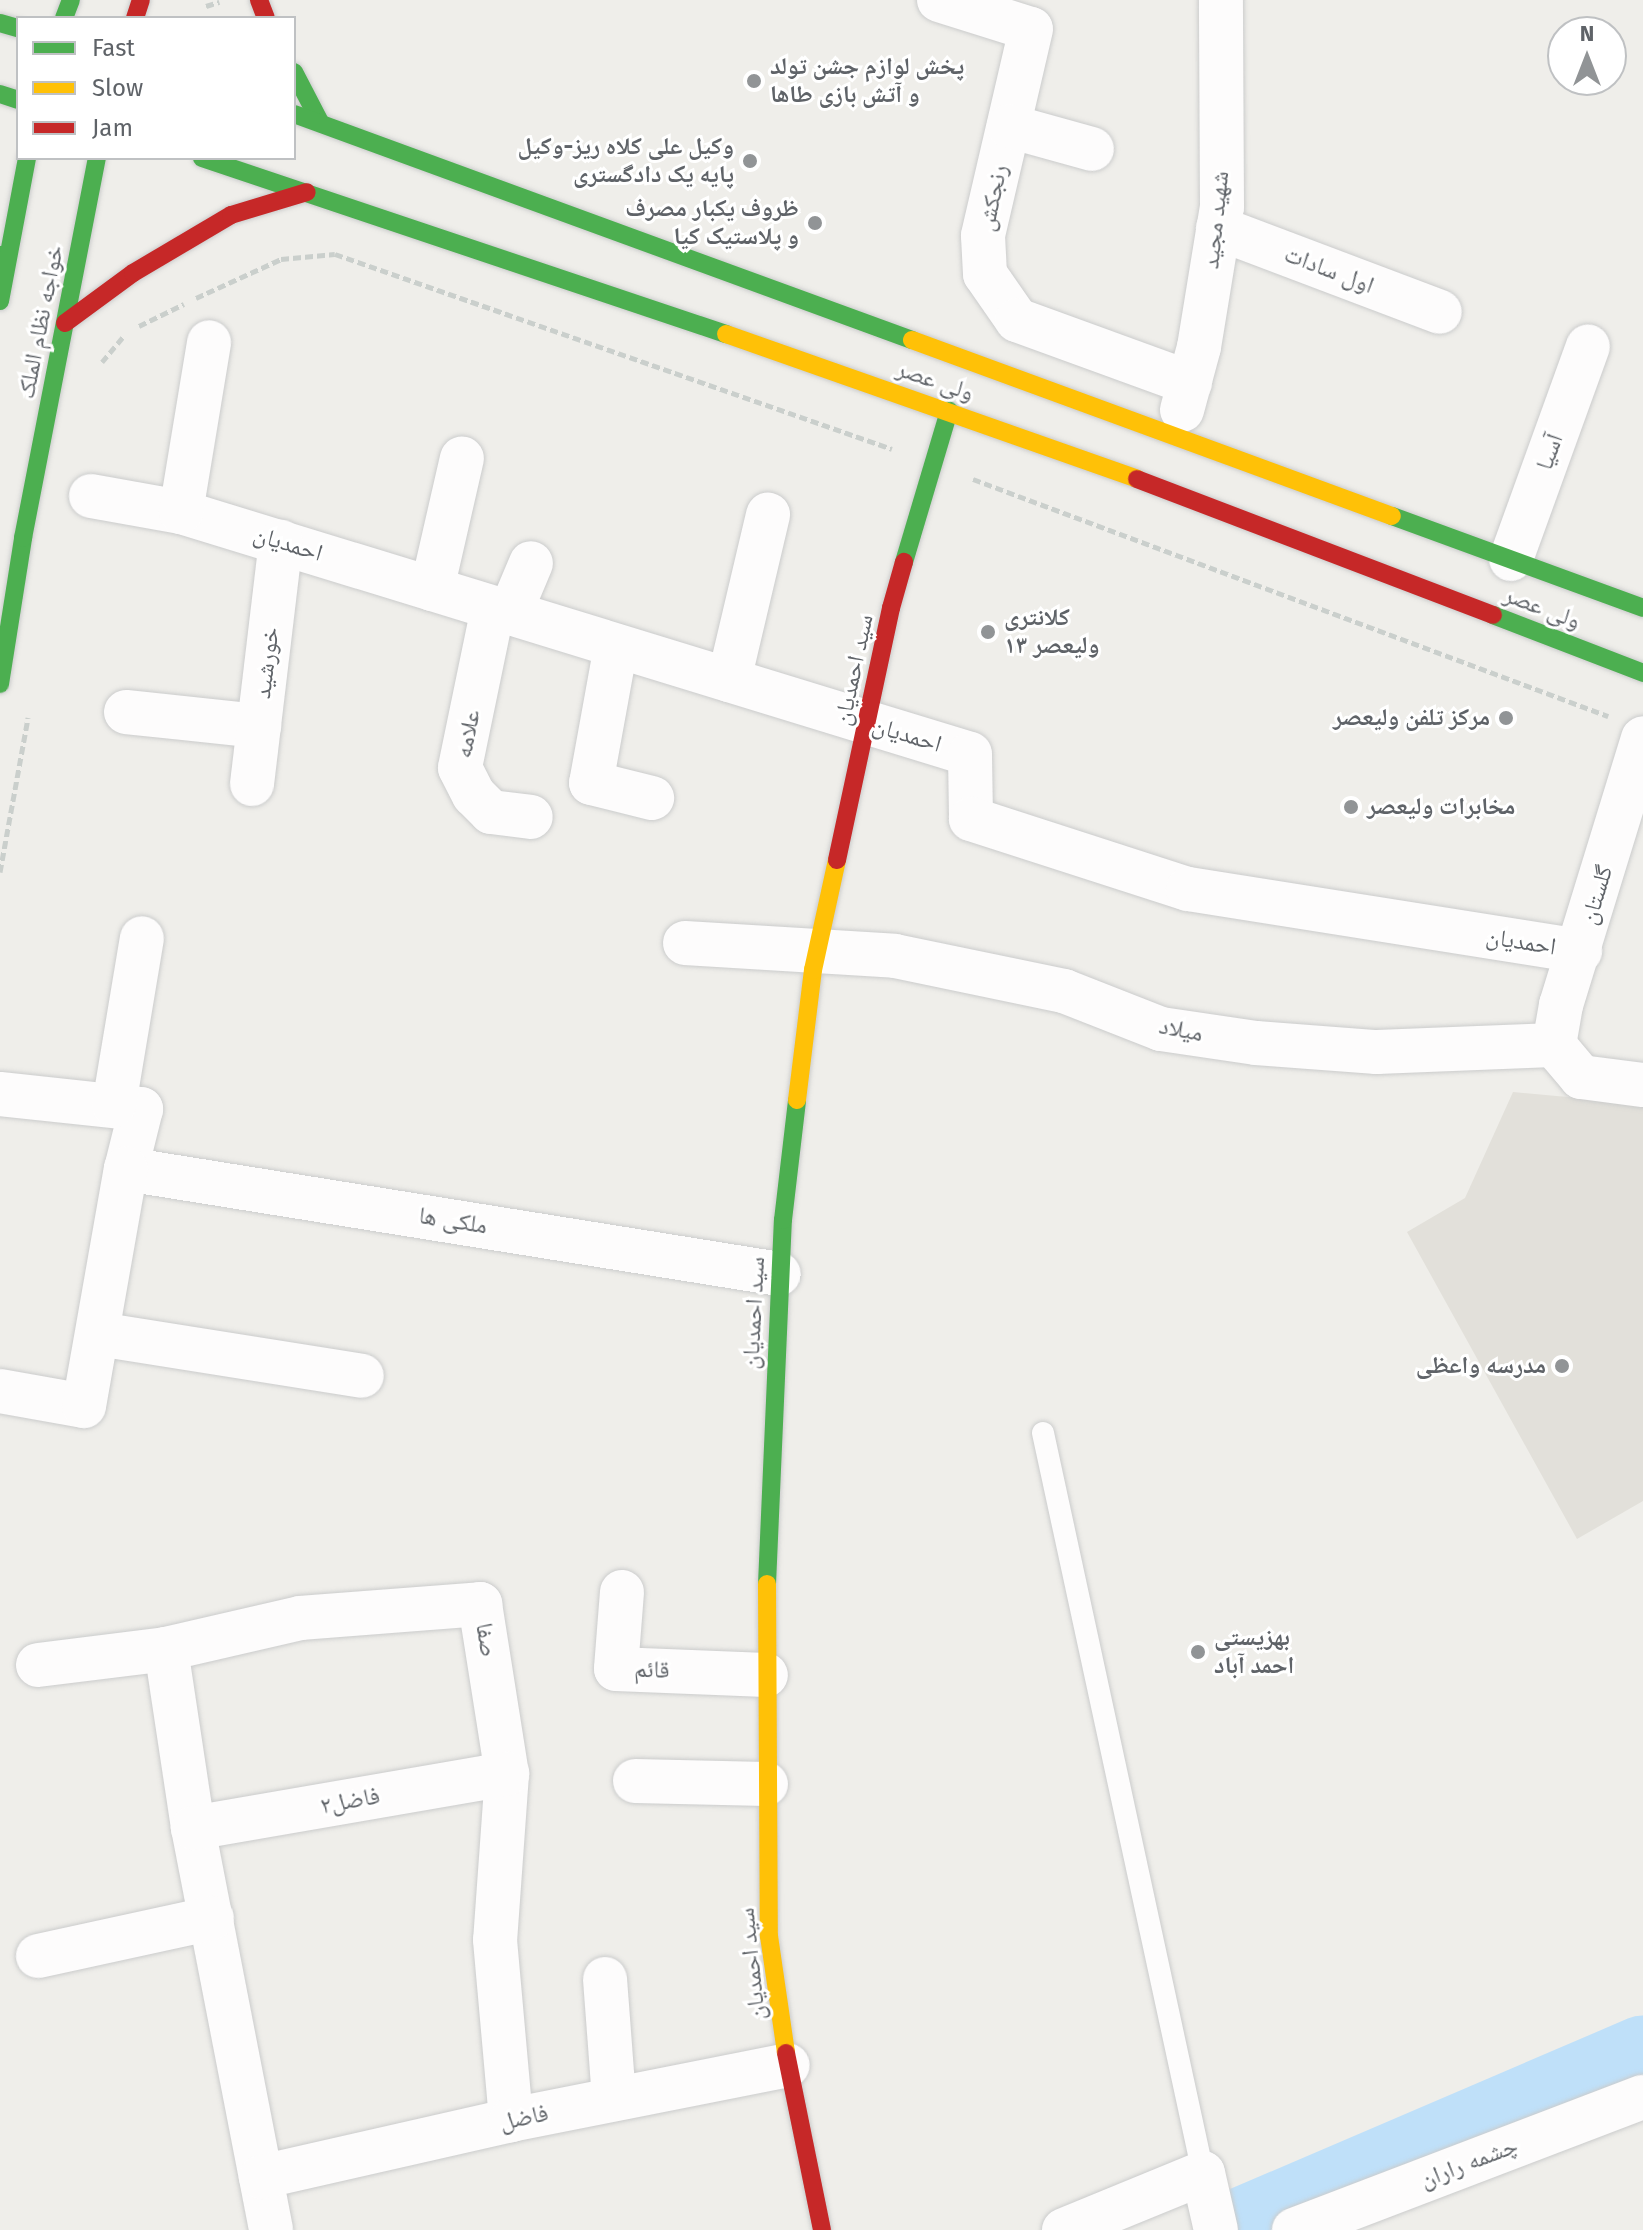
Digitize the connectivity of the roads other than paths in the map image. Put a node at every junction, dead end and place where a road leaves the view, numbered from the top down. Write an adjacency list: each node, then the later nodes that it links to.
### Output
1 (939, 0): 6 (street, رنجکش)
2 (1221, 0): 12 (street, شهید مجید)
3 (296, 76): 5 (main road)
4 (296, 115): 5 (main road, ولی عصر)
5 (320, 122): 21 (main road, ولی عصر)
6 (1009, 126): 7 (street); 19 (street, رنجکش)
7 (1092, 149)
8 (27, 160): 13 (main road, خواجه نظام الملک)
9 (97, 160): 16 (main road, خواجه نظام الملک)
10 (208, 160): 11 (main road, ولی عصر)
11 (307, 192): 16 (main road); 20 (main road, ولی عصر)
12 (1218, 228): 15 (street, اول سادات); 19 (street, شهید مجید)
13 (3, 259): 14 (main road, خواجه نظام الملک)
14 (0, 301)
15 (1440, 312)
16 (65, 323): 35 (main road, خواجه نظام الملک)
17 (209, 342): 24 (street)
18 (1588, 346): 27 (street, آسیا)
19 (1190, 383): 21 (street, شهید مجید)
20 (949, 411): 33 (main road, ولی عصر); 37 (main road, سید احمدیان)
21 (1175, 436): 27 (main road, ولی عصر)
22 (462, 458): 29 (street)
23 (91, 496): 24 (street, احمدیان)
24 (181, 512): 26 (street, احمدیان)
25 (768, 515): 34 (street)
26 (281, 542): 29 (street, احمدیان); 38 (street, خورشید)
27 (1511, 559): 30 (main road, ولی عصر)
28 (531, 563): 31 (street, علامه)
29 (432, 589): 31 (street, احمدیان)
30 (1643, 608)
31 (501, 610): 32 (street, احمدیان); 42 (street, علامه)
32 (616, 646): 34 (street, احمدیان); 41 (street)
33 (1643, 673)
34 (729, 680): 37 (street, احمدیان)
35 (0, 684)
36 (126, 712): 38 (street)
37 (867, 722): 45 (main road, سید احمدیان); 46 (street, احمدیان)
38 (259, 726): 40 (street, خورشید)
39 (1628, 728): 46 (street, گلستان)
40 (252, 784)
41 (652, 798)
42 (531, 817)
43 (142, 938): 50 (street)
44 (685, 943): 45 (street, میلاد)
45 (818, 949): 47 (street, میلاد); 52 (main road, سید احمدیان)
46 (1580, 951): 47 (street, گلستان)
47 (1554, 1045): 48 (street)
48 (1643, 1085)
49 (0, 1094): 50 (street)
50 (114, 1105): 51 (street)
51 (126, 1169): 52 (street, ملکی ها); 53 (street)
52 (779, 1274): 60 (main road, سید احمدیان)
53 (98, 1334): 54 (street); 55 (street)
54 (362, 1376)
55 (0, 1391)
56 (1043, 1433): 72 (lane)
57 (622, 1592): 60 (street, قائم)
58 (166, 1649): 59 (street, صفا); 61 (street, صفا); 64 (street)
59 (38, 1665)
60 (766, 1675): 63 (main road, سید احمدیان)
61 (507, 1774): 64 (street, فاضل۲); 71 (street, صفا)
62 (635, 1781): 63 (street)
63 (766, 1784): 68 (main road, سید احمدیان)
64 (193, 1828): 65 (street)
65 (212, 1918): 66 (street); 73 (street)
66 (38, 1956)
67 (605, 1979): 70 (street)
68 (788, 2065): 70 (street, فاضل); 75 (main road, سید احمدیان)
69 (1643, 2097): 78 (street, چشمه راران)
70 (614, 2099): 71 (street, فاضل)
71 (511, 2120): 73 (street, فاضل)
72 (1203, 2173): 76 (street); 77 (street)
73 (261, 2177): 74 (street)
74 (271, 2230)
75 (822, 2230)
76 (1064, 2230)
77 (1216, 2230)
78 (1294, 2230)

